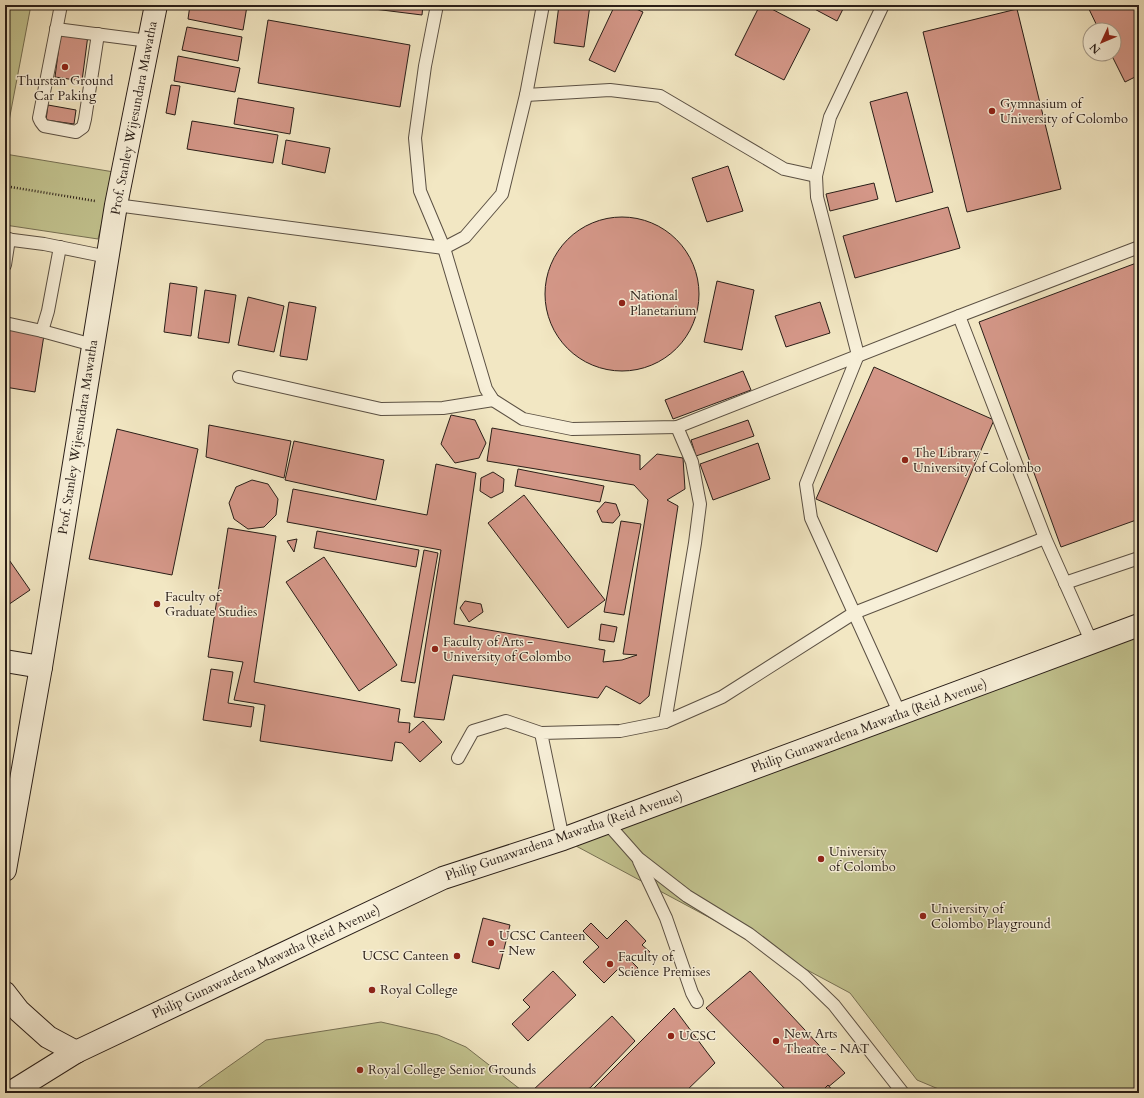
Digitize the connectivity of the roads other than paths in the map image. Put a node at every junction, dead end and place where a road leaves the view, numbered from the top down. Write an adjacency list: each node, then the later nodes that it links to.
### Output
1 (61, 5): 6 (lane)
2 (156, 5): 8 (main road, Prof. Stanley Wijesundara Mawatha)
3 (437, 5): 15 (lane)
4 (543, 5): 9 (lane)
5 (883, 5): 10 (lane)
6 (56, 29): 7 (lane); 7 (lane)
7 (98, 34): 8 (lane)
8 (149, 41): 11 (main road, Prof. Stanley Wijesundara Mawatha)
9 (526, 95): 10 (lane); 15 (lane)
10 (816, 176): 22 (lane)
11 (116, 205): 15 (lane); 16 (main road, Prof. Stanley Wijesundara Mawatha)
12 (7, 239): 13 (lane); 17 (lane)
13 (60, 247): 16 (lane); 20 (lane)
14 (1139, 247): 18 (lane)
15 (444, 248): 24 (lane)
16 (108, 257): 21 (main road, Prof. Stanley Wijesundara Mawatha)
17 (5, 265)
18 (959, 316): 22 (lane); 26 (lane)
19 (5, 323): 20 (lane)
20 (42, 331): 21 (lane)
21 (94, 345): 33 (main road, Prof. Stanley Wijesundara Mawatha)
22 (858, 355): 25 (lane); 29 (lane)
23 (240, 377): 24 (lane)
24 (493, 400): 25 (lane)
25 (677, 427): 35 (lane)
26 (1045, 538): 28 (lane); 29 (lane)
27 (1139, 558): 28 (lane)
28 (1065, 583): 31 (lane)
29 (854, 613): 34 (lane); 35 (lane)
30 (1139, 625): 31 (main road, Philip Gunawardena Mawatha (Reid Avenue))
31 (1092, 643): 34 (main road, Philip Gunawardena Mawatha (Reid Avenue))
32 (5, 661): 33 (main road)
33 (41, 667): 41 (main road, Prof. Stanley Wijesundara Mawatha)
34 (900, 714): 38 (main road, Philip Gunawardena Mawatha (Reid Avenue))
35 (665, 722): 36 (lane)
36 (541, 733): 37 (lane); 39 (lane)
37 (458, 758)
38 (607, 823): 39 (main road, Philip Gunawardena Mawatha (Reid Avenue)); 40 (lane)
39 (563, 839): 44 (main road, Philip Gunawardena Mawatha (Reid Avenue))
40 (638, 858): 43 (lane); 45 (lane)
41 (5, 870)
42 (5, 993): 44 (main road)
43 (697, 1002)
44 (76, 1052): 46 (main road, Philip Gunawardena Mawatha (Reid Avenue))
45 (899, 1092)
46 (10, 1093)

